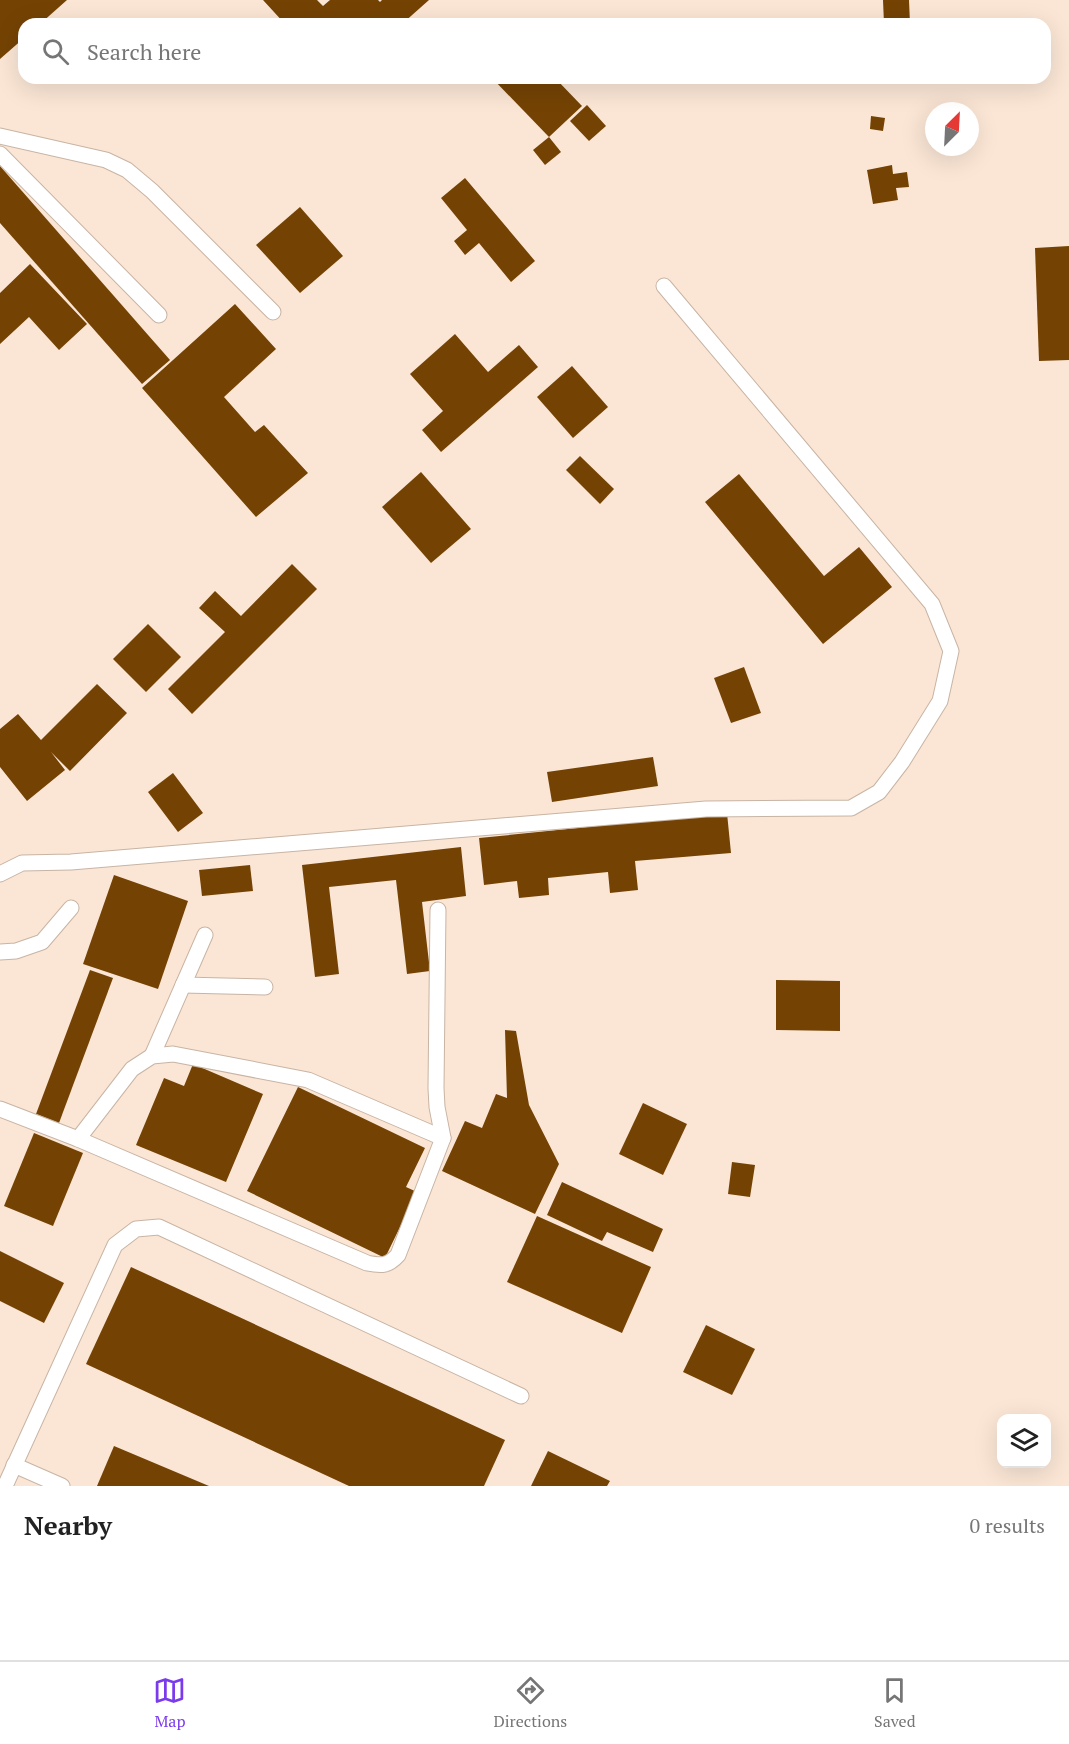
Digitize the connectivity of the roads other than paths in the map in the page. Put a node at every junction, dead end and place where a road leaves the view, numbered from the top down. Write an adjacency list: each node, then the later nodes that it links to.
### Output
1 (0, 136): 4 (lane)
2 (0, 154): 5 (lane)
3 (664, 286): 6 (lane)
4 (273, 312)
5 (159, 315)
6 (0, 874)
7 (71, 908): 10 (lane)
8 (438, 910): 15 (lane)
9 (205, 935): 11 (lane)
10 (0, 952)
11 (183, 985): 12 (lane); 13 (lane)
12 (266, 987)
13 (152, 1056): 15 (lane); 16 (lane)
14 (0, 1109): 16 (lane)
15 (443, 1138): 16 (lane)
16 (78, 1139)
17 (521, 1396): 18 (lane)
18 (14, 1465): 19 (lane); 20 (lane)
19 (5, 1486)
20 (62, 1486)

